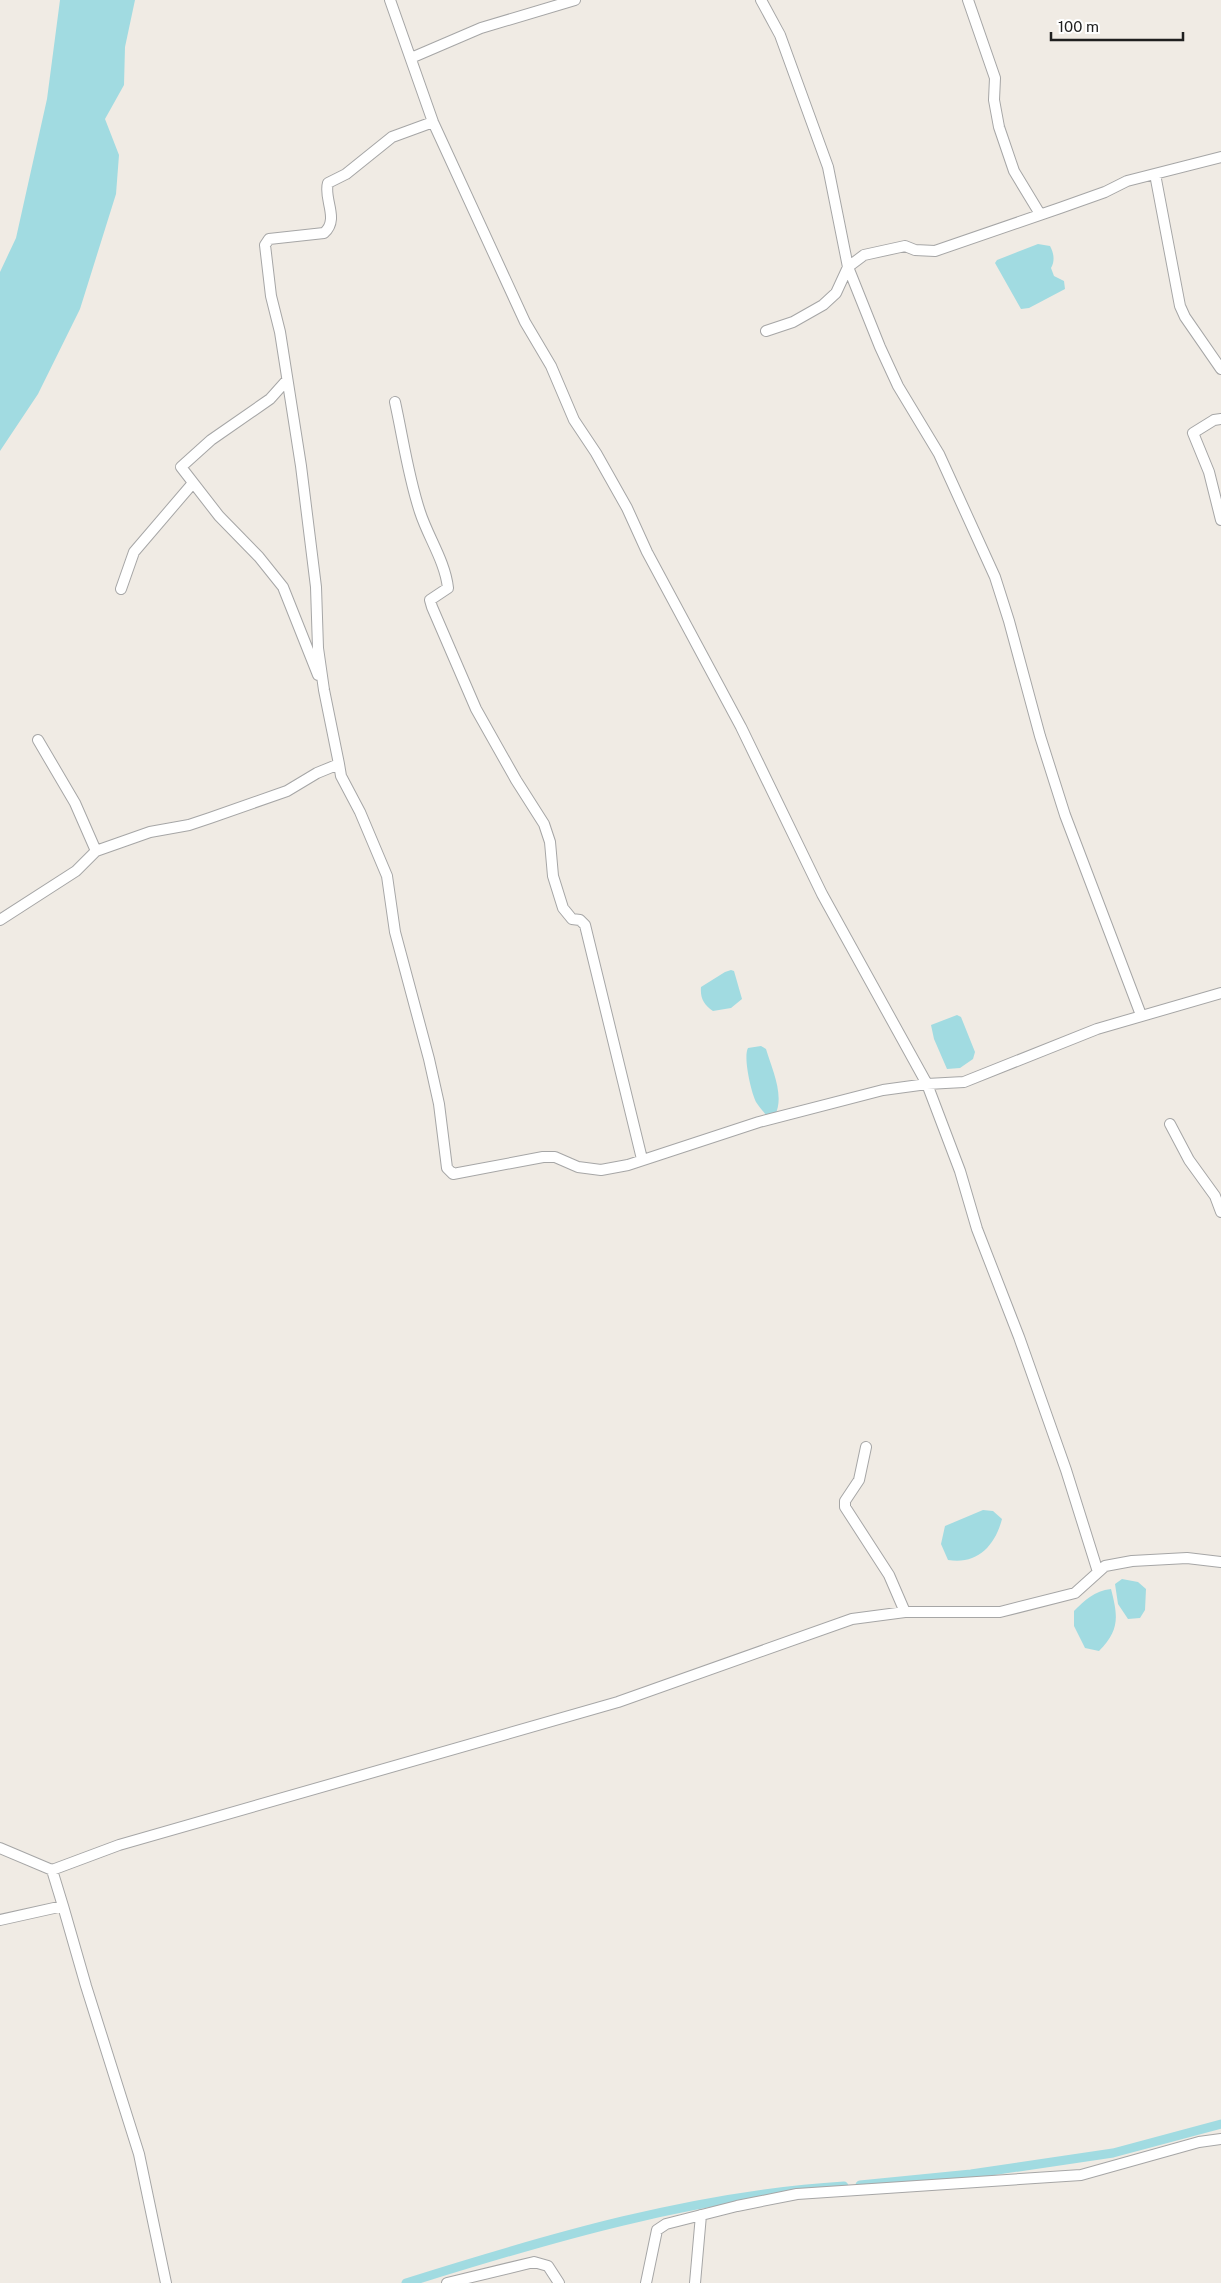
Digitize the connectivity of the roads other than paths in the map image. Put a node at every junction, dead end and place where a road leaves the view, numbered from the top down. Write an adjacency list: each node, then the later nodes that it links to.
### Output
1 (390, 0): 5 (street)
2 (575, 0): 5 (street)
3 (762, 0): 10 (street)
4 (968, 0): 9 (street)
5 (410, 58): 6 (street)
6 (433, 122): 13 (street); 26 (street)
7 (1221, 157): 8 (street)
8 (1155, 174): 9 (street); 12 (street)
9 (1040, 214): 10 (street)
10 (848, 267): 11 (street); 25 (street)
11 (766, 331)
12 (1221, 369)
13 (287, 380): 16 (street); 19 (street)
14 (394, 402): 28 (street)
15 (1221, 419): 17 (street)
16 (193, 483): 18 (street); 19 (street)
17 (1221, 520)
18 (121, 589)
19 (324, 690): 21 (street)
20 (38, 740): 22 (street)
21 (339, 764): 22 (street); 28 (street)
22 (96, 851): 23 (street)
23 (0, 920)
24 (1221, 993): 25 (street)
25 (1141, 1015): 26 (street)
26 (927, 1084): 28 (street); 32 (street)
27 (1170, 1124): 29 (street)
28 (642, 1159)
29 (1221, 1212)
30 (866, 1447): 33 (street)
31 (1221, 1562): 32 (street)
32 (1098, 1572): 33 (street)
33 (904, 1612): 35 (street)
34 (0, 1848): 35 (street)
35 (52, 1870): 36 (street)
36 (63, 1906): 37 (street); 40 (street)
37 (0, 1920)
38 (1221, 2139): 39 (street)
39 (701, 2215): 43 (street); 44 (street)
40 (166, 2283)
41 (447, 2283): 42 (street)
42 (559, 2283)
43 (646, 2283)
44 (695, 2283)

